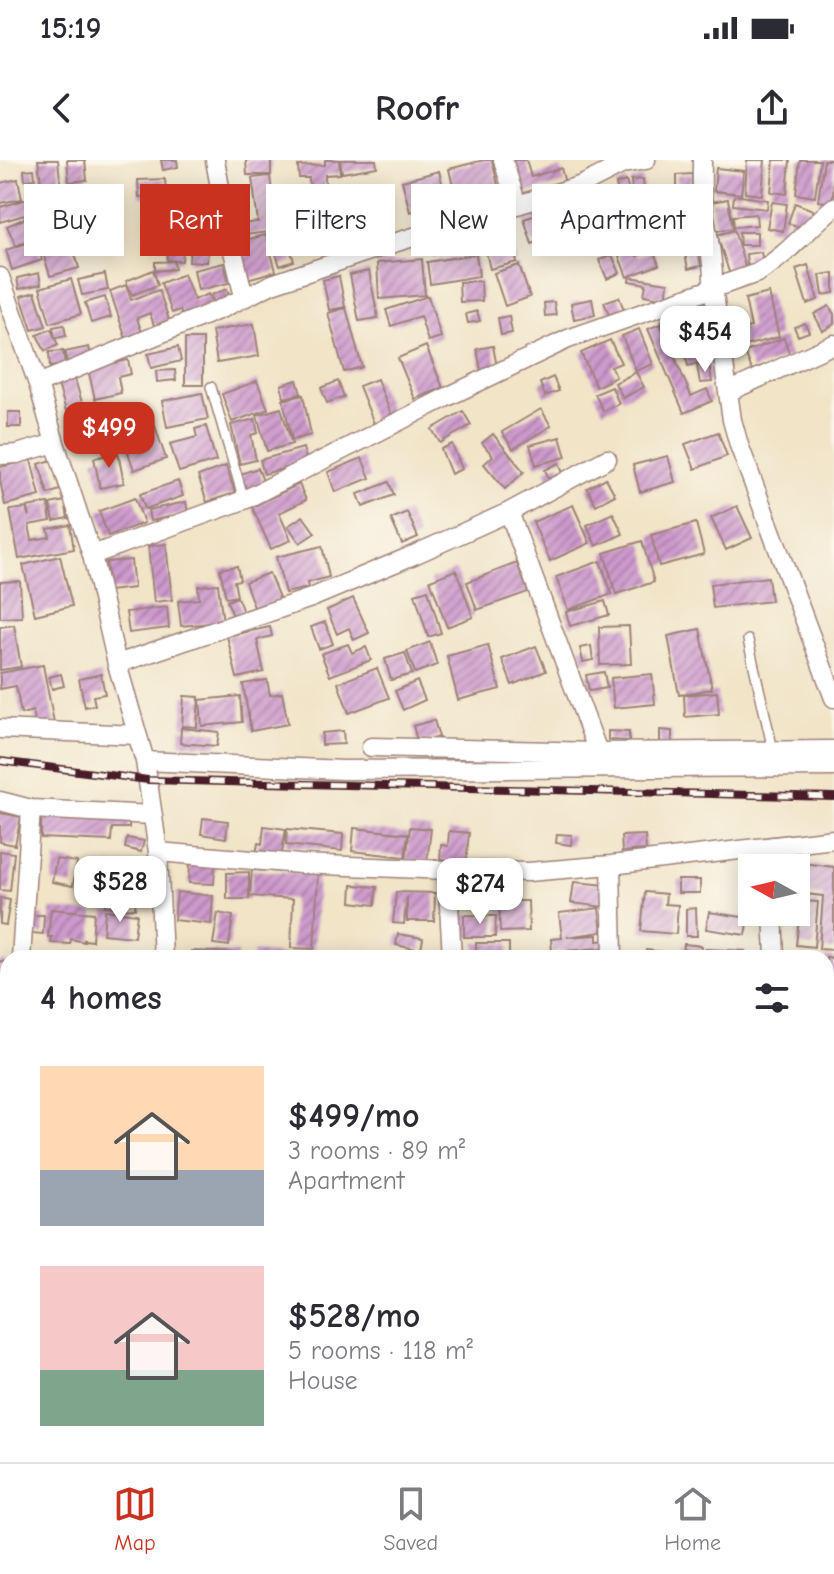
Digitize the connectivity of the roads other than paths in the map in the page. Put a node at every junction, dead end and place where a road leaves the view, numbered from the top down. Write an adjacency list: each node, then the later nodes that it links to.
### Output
1 (215, 160): 10 (street)
2 (503, 160): 5 (street)
3 (646, 160): 5 (street)
4 (702, 160): 8 (street)
5 (517, 205): 10 (street)
6 (834, 207): 8 (street)
7 (0, 277): 9 (street)
8 (713, 287): 14 (street); 18 (street)
9 (3, 297): 12 (street)
10 (244, 297): 12 (street)
11 (834, 344): 14 (street)
12 (38, 384): 15 (street)
13 (211, 387): 18 (lane)
14 (728, 392): 23 (street)
15 (55, 443): 16 (street); 20 (street)
16 (0, 455)
17 (607, 459): 19 (street)
18 (244, 500): 20 (street)
19 (509, 512): 22 (street); 29 (street)
20 (92, 555): 22 (street)
21 (748, 640): 27 (lane)
22 (117, 664): 25 (street)
23 (834, 698)
24 (0, 729): 25 (street)
25 (137, 735): 30 (street)
26 (371, 747): 29 (street)
27 (773, 750): 28 (street); 29 (street)
28 (834, 750)
29 (598, 752)
30 (145, 761): 31 (street); 34 (street)
31 (834, 767)
32 (0, 801): 33 (street)
33 (31, 809): 34 (street); 42 (street)
34 (153, 815): 37 (street)
35 (834, 839): 36 (street)
36 (772, 846): 38 (street); 39 (street)
37 (158, 852): 40 (street); 43 (street)
38 (772, 854)
39 (611, 865): 40 (street); 45 (street)
40 (447, 870): 44 (street)
41 (774, 926): 46 (street)
42 (22, 950)
43 (163, 950)
44 (452, 950)
45 (613, 950)
46 (775, 950)

